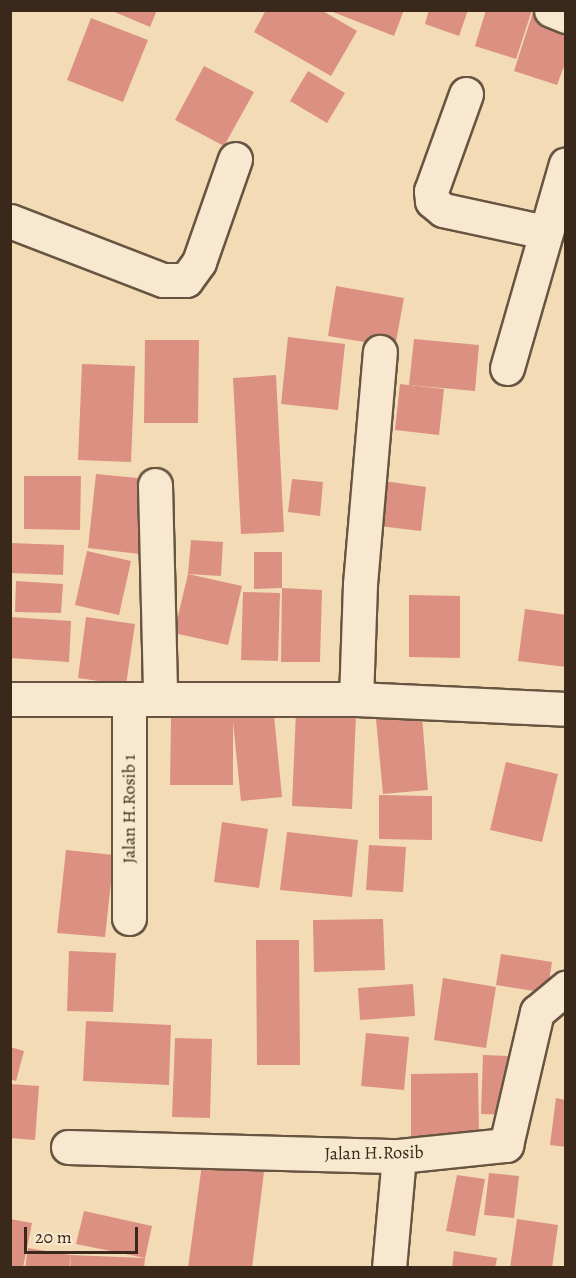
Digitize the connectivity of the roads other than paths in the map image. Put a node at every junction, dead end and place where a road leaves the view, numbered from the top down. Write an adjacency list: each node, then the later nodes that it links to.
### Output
1 (551, 10): 2 (street)
2 (566, 16)
3 (466, 94): 7 (street)
4 (235, 159): 6 (street)
5 (566, 164): 7 (street)
6 (10, 221)
7 (546, 232): 9 (street)
8 (380, 352): 13 (street)
9 (507, 368)
10 (156, 485): 11 (street, Jalan H.Rosib 1)
11 (145, 698): 12 (street); 13 (street); 15 (street, Jalan H.Rosib 1)
12 (10, 699)
13 (356, 699): 14 (street)
14 (566, 709)
15 (129, 918)
16 (566, 988): 18 (street, Jalan H.Rosib)
17 (68, 1147): 18 (street, Jalan H.Rosib)
18 (399, 1156): 19 (street)
19 (389, 1268)

